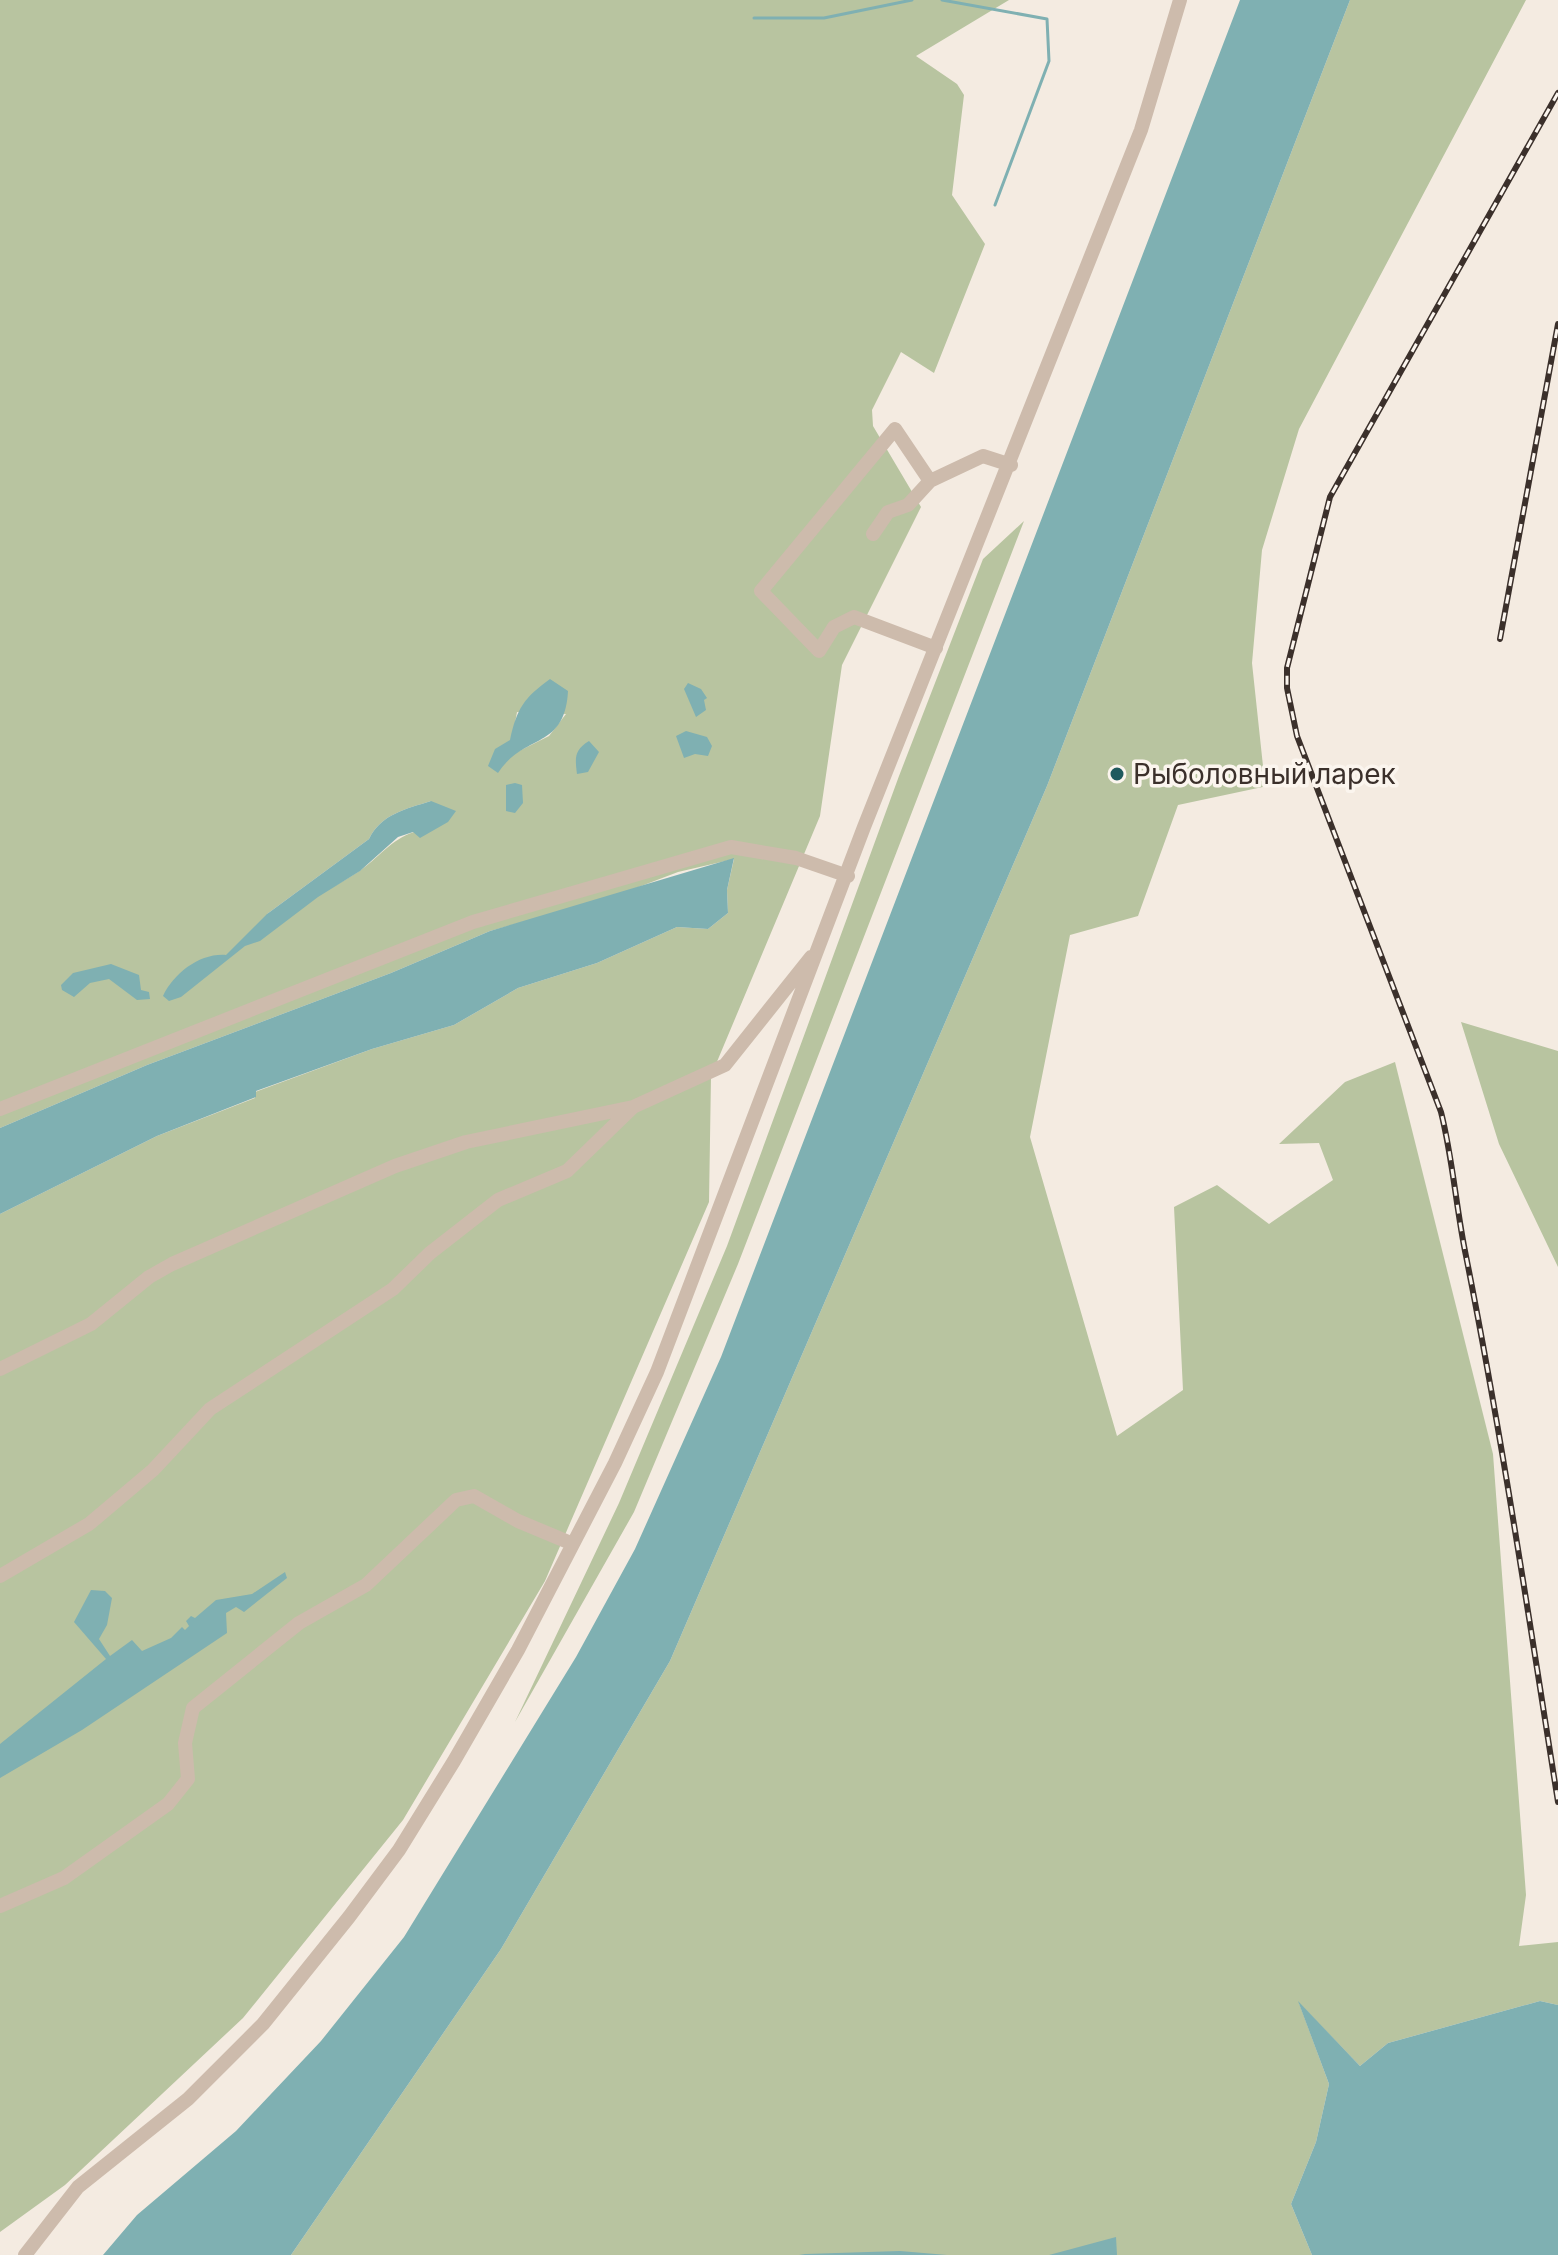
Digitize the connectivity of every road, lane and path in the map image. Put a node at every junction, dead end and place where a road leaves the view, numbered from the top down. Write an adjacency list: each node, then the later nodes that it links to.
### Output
1 (1180, 0): 2 (street)
2 (1011, 465): 3 (street); 5 (street)
3 (930, 481): 4 (street); 5 (street)
4 (873, 534)
5 (936, 648): 6 (street)
6 (848, 876): 7 (street); 9 (street)
7 (819, 949): 8 (street); 11 (street)
8 (633, 1107): 10 (street); 12 (street)
9 (0, 1109)
10 (0, 1369)
11 (573, 1544): 13 (street); 14 (street)
12 (0, 1576)
13 (0, 1906)
14 (25, 2255)

